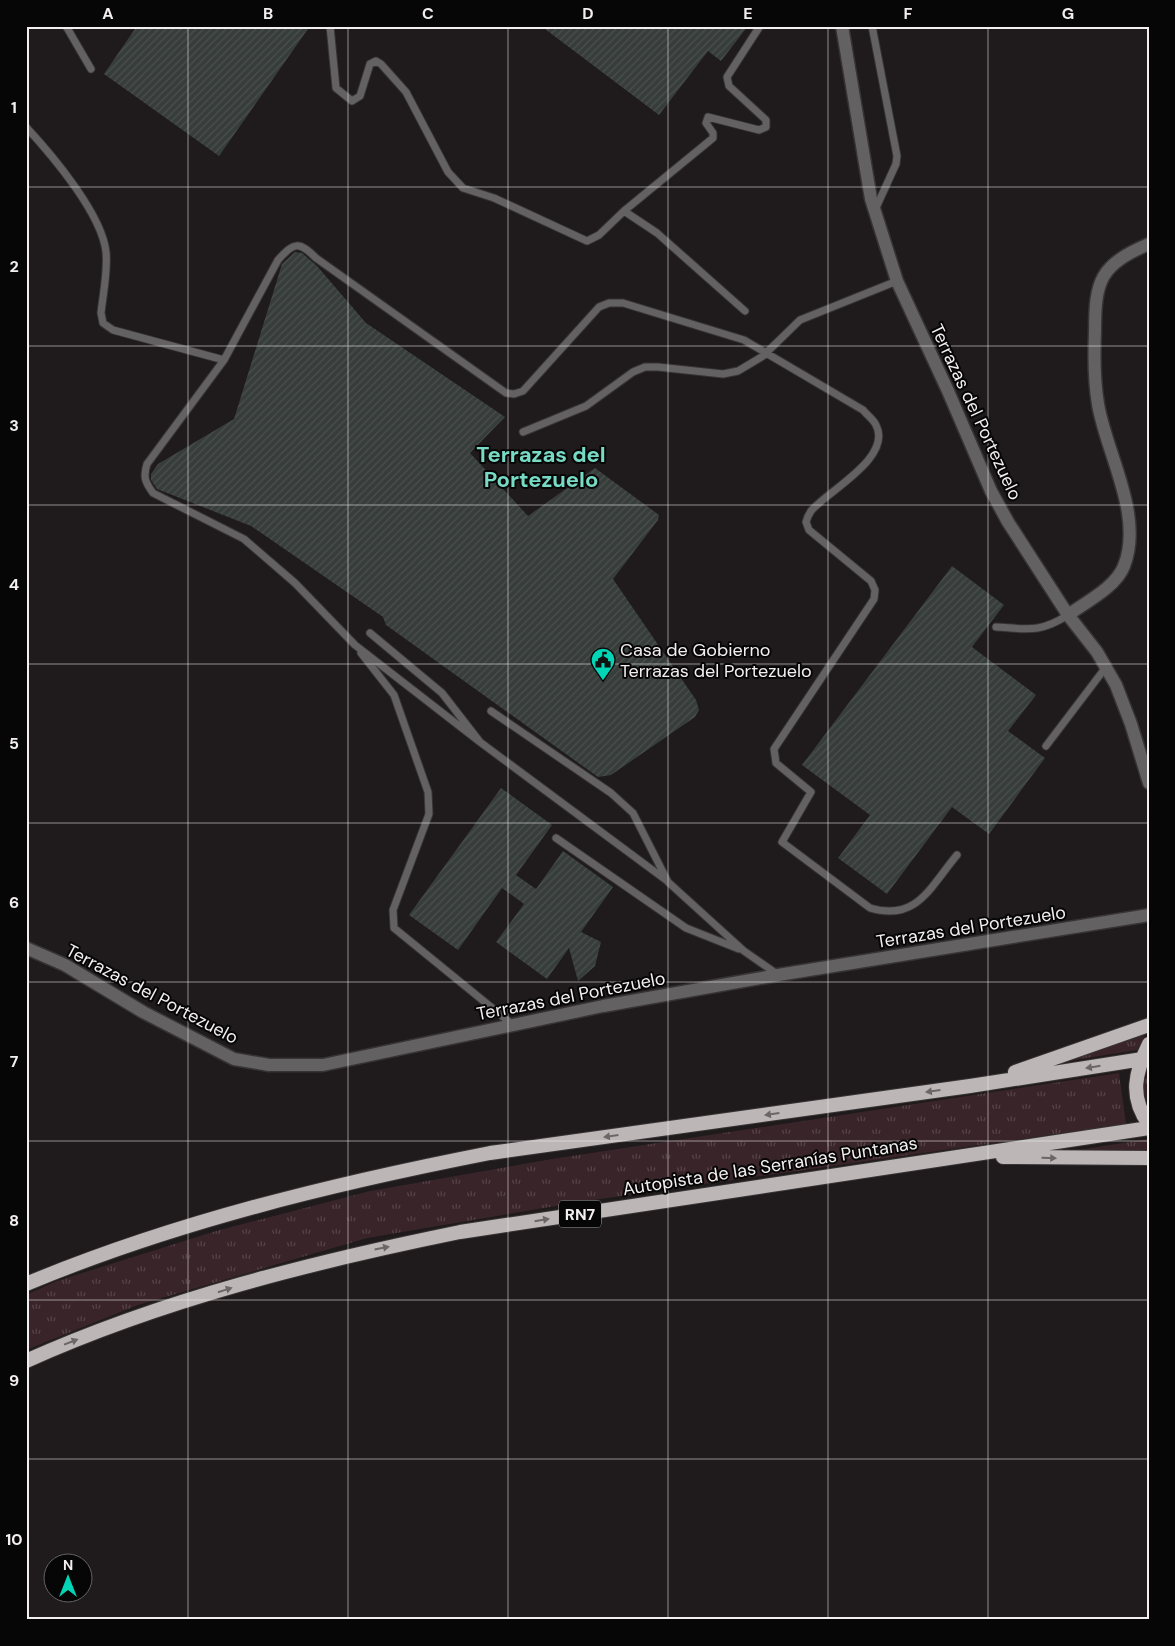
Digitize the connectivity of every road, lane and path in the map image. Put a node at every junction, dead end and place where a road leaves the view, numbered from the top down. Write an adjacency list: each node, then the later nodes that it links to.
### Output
1 (66, 26): 6 (lane)
2 (330, 26): 9 (lane)
3 (760, 26): 9 (lane)
4 (842, 26): 8 (street, Terrazas del Portezuelo)
5 (872, 26): 8 (lane)
6 (91, 69)
7 (26, 127): 14 (lane)
8 (874, 210): 11 (street, Terrazas del Portezuelo)
9 (624, 211): 12 (lane)
10 (1149, 244): 16 (street)
11 (897, 281): 13 (lane); 16 (street, Terrazas del Portezuelo)
12 (745, 311)
13 (767, 352): 14 (lane); 15 (lane); 26 (lane)
14 (224, 360): 19 (lane)
15 (523, 432)
16 (1068, 615): 17 (lane); 20 (street, Terrazas del Portezuelo)
17 (996, 628)
18 (370, 633): 22 (lane)
19 (355, 645): 22 (lane); 32 (lane)
20 (1106, 667): 23 (lane); 24 (street, Terrazas del Portezuelo)
21 (490, 711): 27 (lane)
22 (480, 742): 27 (lane)
23 (1046, 746)
24 (1149, 783)
25 (556, 838): 30 (lane)
26 (957, 855)
27 (668, 882): 30 (lane)
28 (1149, 915): 31 (street, Terrazas del Portezuelo)
29 (26, 948): 32 (street, Terrazas del Portezuelo)
30 (744, 951): 31 (lane)
31 (778, 975): 32 (street, Terrazas del Portezuelo)
32 (513, 1025)
33 (1149, 1025): 36 (highway)
34 (1149, 1044): 35 (highway)
35 (1145, 1058): 36 (highway, one-way to 36); 37 (highway)
36 (970, 1086): 41 (highway, one-way to 41)
37 (1149, 1124)
38 (1149, 1128): 39 (highway, Autopista de las Serranías Puntanas / RN7)
39 (965, 1156): 40 (highway, one-way to 40); 42 (highway, Autopista de las Serranías Puntanas / RN7, one-way to 39)
40 (1149, 1158)
41 (26, 1284)
42 (26, 1361)

